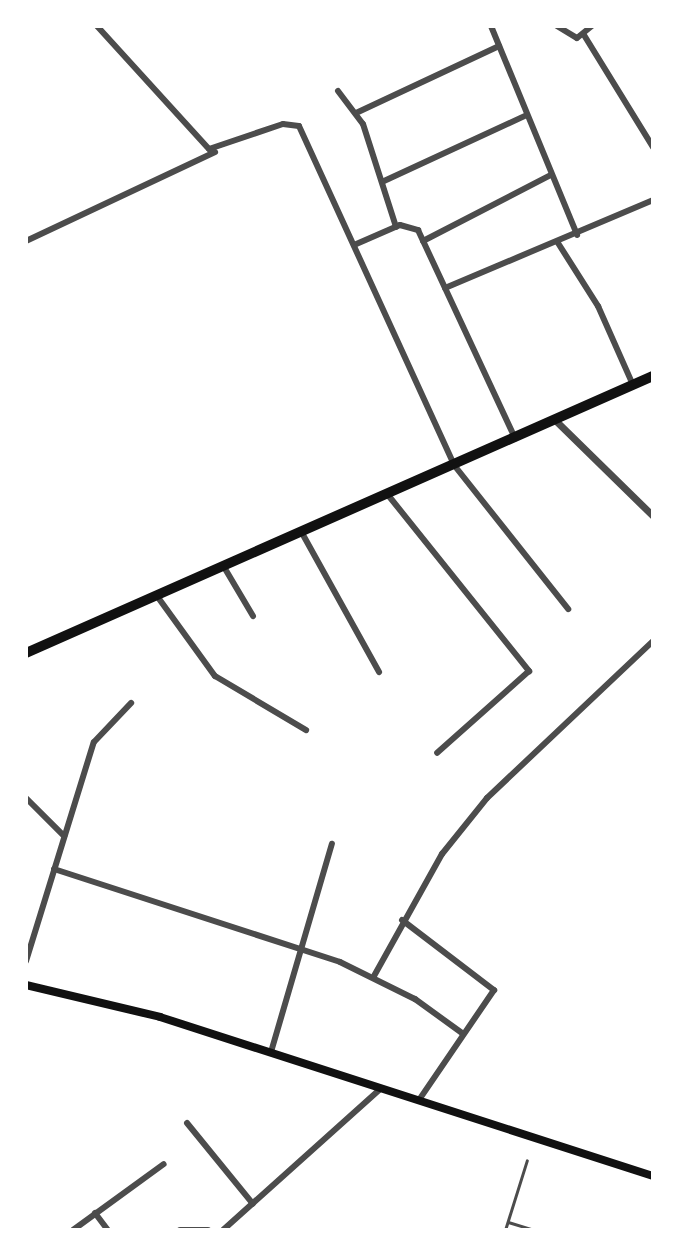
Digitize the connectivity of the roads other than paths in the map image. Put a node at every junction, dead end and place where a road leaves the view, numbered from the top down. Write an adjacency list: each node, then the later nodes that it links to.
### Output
1 (97, 26): 11 (street)
2 (491, 26): 6 (street)
3 (557, 26): 5 (street)
4 (592, 26): 5 (street)
5 (584, 35): 10 (street)
6 (499, 46): 8 (street); 9 (street)
7 (338, 91): 8 (street)
8 (356, 113): 13 (street)
9 (527, 115): 12 (street); 13 (street)
10 (653, 147)
11 (218, 151): 17 (street); 20 (street)
12 (551, 175): 16 (street); 18 (street)
13 (384, 181): 15 (street)
14 (653, 200): 16 (street)
15 (396, 227): 18 (street); 20 (street)
16 (577, 235): 19 (street)
17 (26, 241)
18 (423, 241): 21 (street)
19 (558, 243): 21 (street); 23 (street)
20 (354, 245): 26 (street)
21 (445, 288): 25 (street)
22 (653, 376): 23 (highway)
23 (633, 385): 24 (highway)
24 (555, 420): 25 (highway); 28 (street)
25 (515, 438): 26 (highway)
26 (454, 465): 27 (highway); 32 (street)
27 (388, 495): 29 (highway); 39 (street)
28 (653, 516)
29 (302, 533): 30 (highway); 36 (street)
30 (224, 567): 31 (highway); 33 (street)
31 (157, 596): 35 (highway); 38 (street)
32 (568, 609)
33 (253, 616)
34 (653, 641): 44 (street)
35 (26, 653)
36 (379, 672)
37 (131, 703): 41 (street)
38 (306, 730)
39 (437, 753)
40 (26, 798): 41 (street)
41 (64, 836): 43 (street)
42 (332, 844): 45 (street)
43 (54, 869): 45 (street); 46 (street)
44 (402, 920): 47 (street); 49 (street)
45 (300, 950): 47 (street); 50 (street)
46 (26, 961)
47 (374, 976): 49 (street)
48 (26, 985): 50 (main road)
49 (462, 1033): 52 (street)
50 (271, 1052): 51 (main road)
51 (381, 1088): 52 (main road); 57 (street)
52 (419, 1100): 56 (main road)
53 (187, 1123): 57 (street)
54 (527, 1160): 59 (lane)
55 (164, 1164): 58 (street)
56 (653, 1176)
57 (253, 1204): 64 (street)
58 (95, 1213): 60 (street); 61 (street)
59 (508, 1222): 65 (lane); 66 (lane)
60 (73, 1230)
61 (108, 1230)
62 (180, 1230): 63 (street)
63 (208, 1230)
64 (223, 1230)
65 (505, 1230)
66 (534, 1230)

